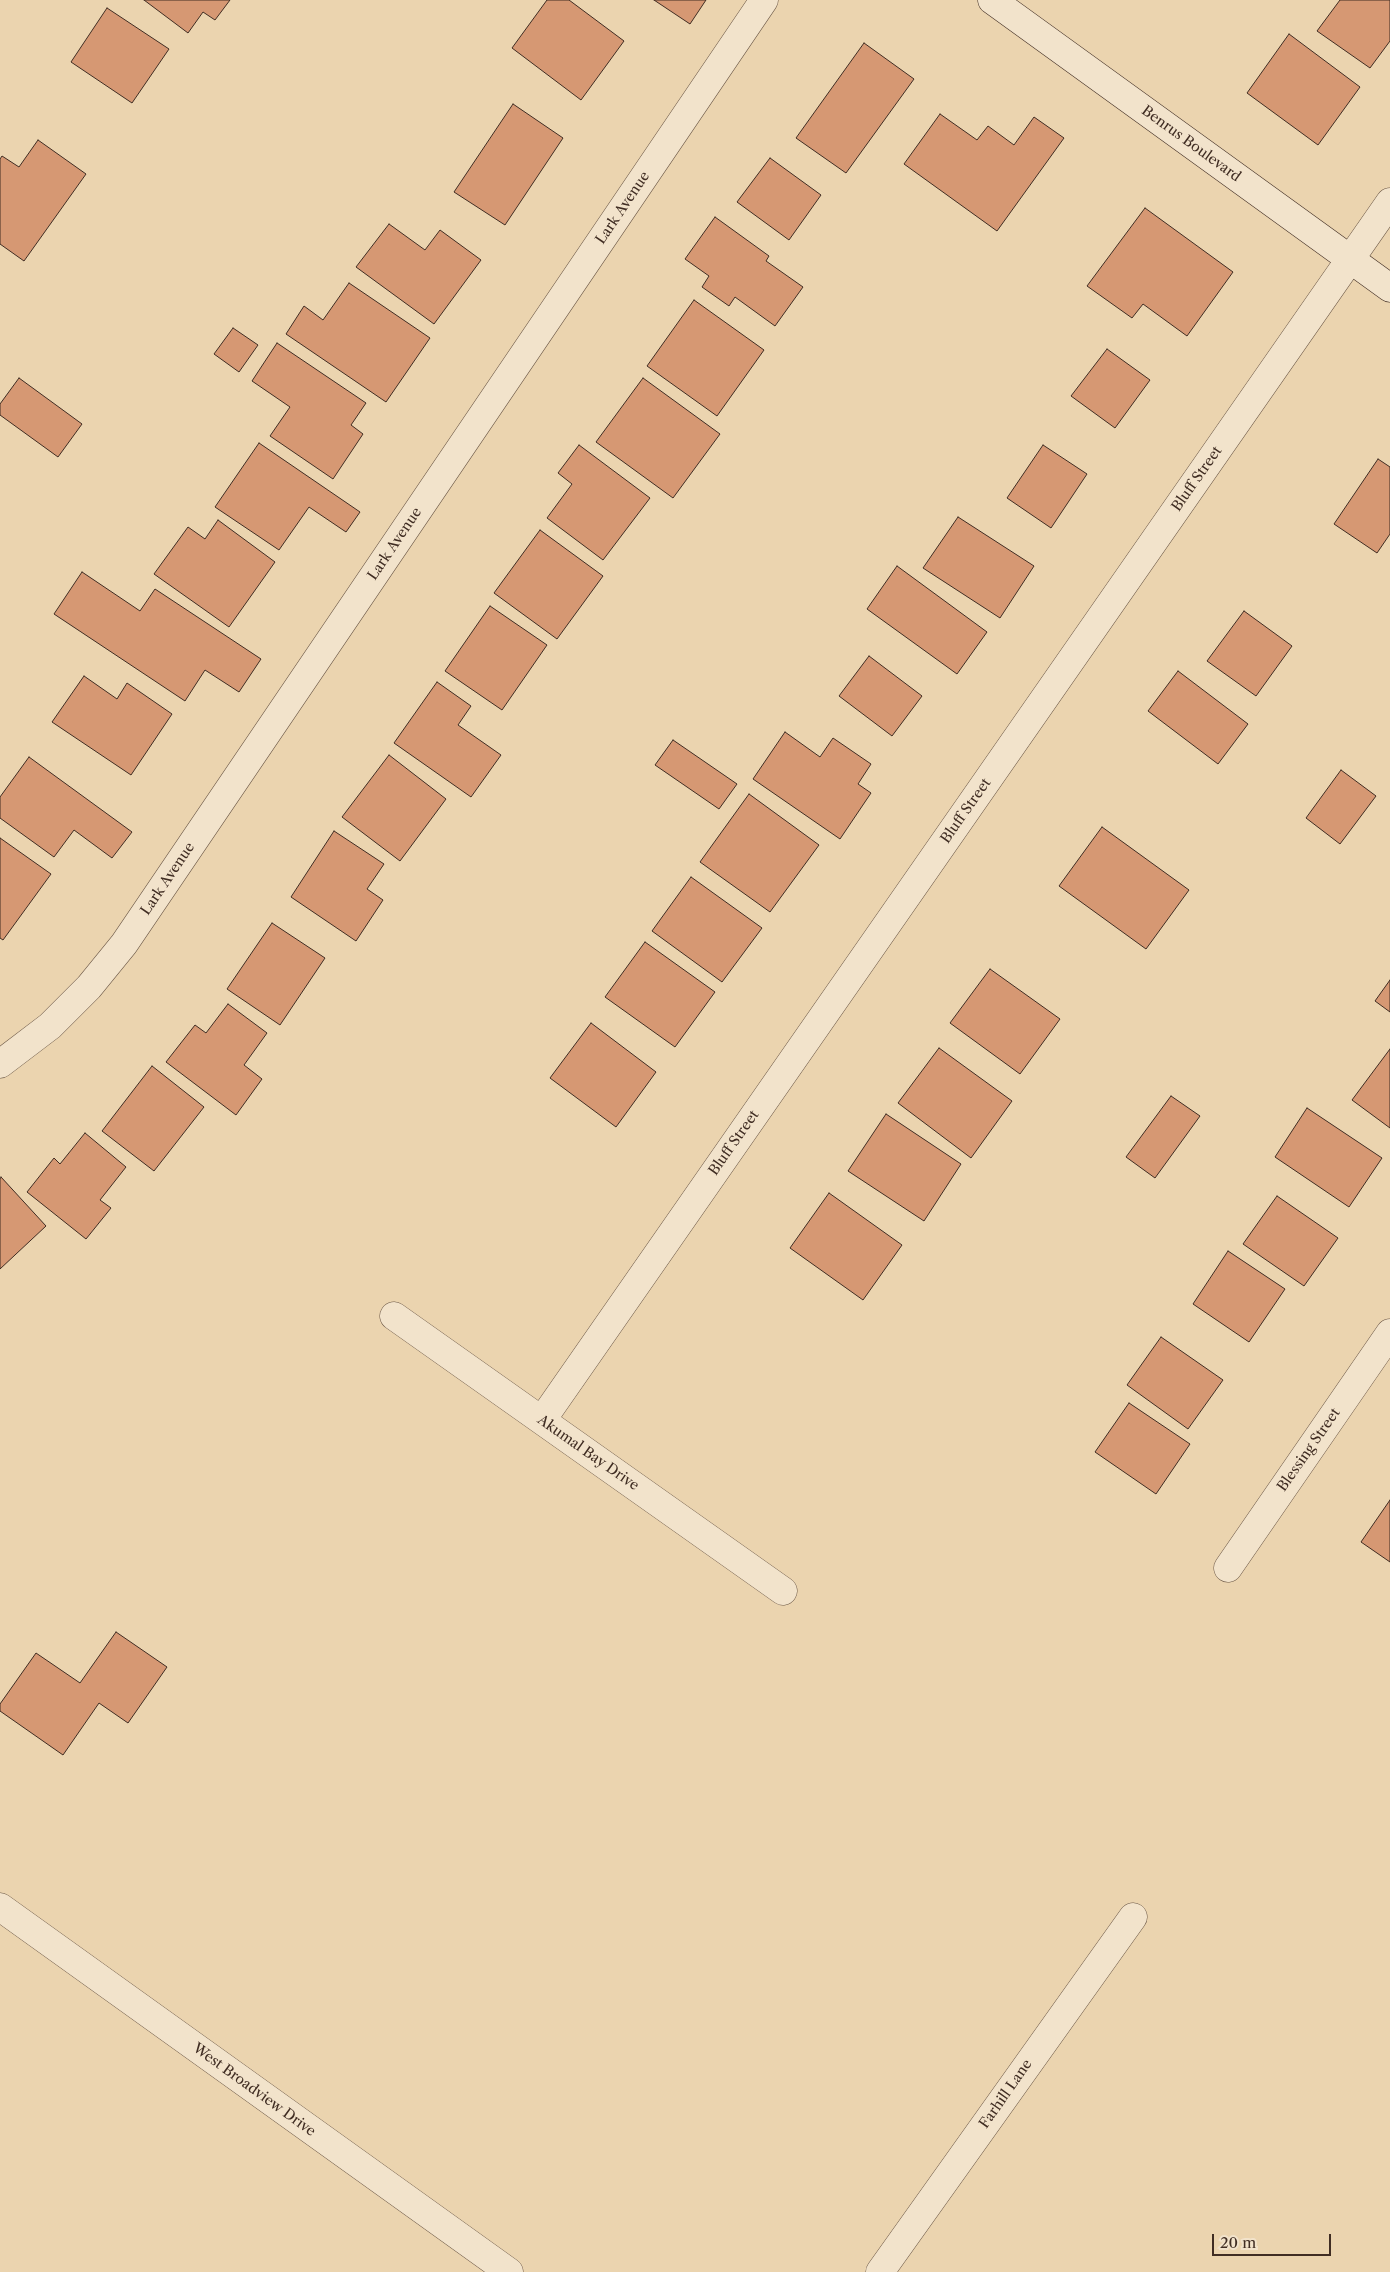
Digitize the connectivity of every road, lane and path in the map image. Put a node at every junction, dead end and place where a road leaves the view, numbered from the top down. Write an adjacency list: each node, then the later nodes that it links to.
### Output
1 (764, 0): 6 (street, Lark Avenue)
2 (992, 0): 4 (street, Benrus Boulevard)
3 (1390, 202): 4 (street, Bluff Street)
4 (1351, 259): 5 (street, Benrus Boulevard); 9 (street, Bluff Street)
5 (1390, 288)
6 (0, 1064)
7 (394, 1316): 9 (street, Akumal Bay Drive)
8 (1390, 1333): 10 (street, Blessing Street)
9 (542, 1420): 11 (street, Akumal Bay Drive)
10 (1228, 1568)
11 (782, 1591)
12 (3, 1916): 14 (street, West Broadview Drive)
13 (1133, 1917): 15 (street, Farhill Lane)
14 (500, 2269)
15 (880, 2272)

